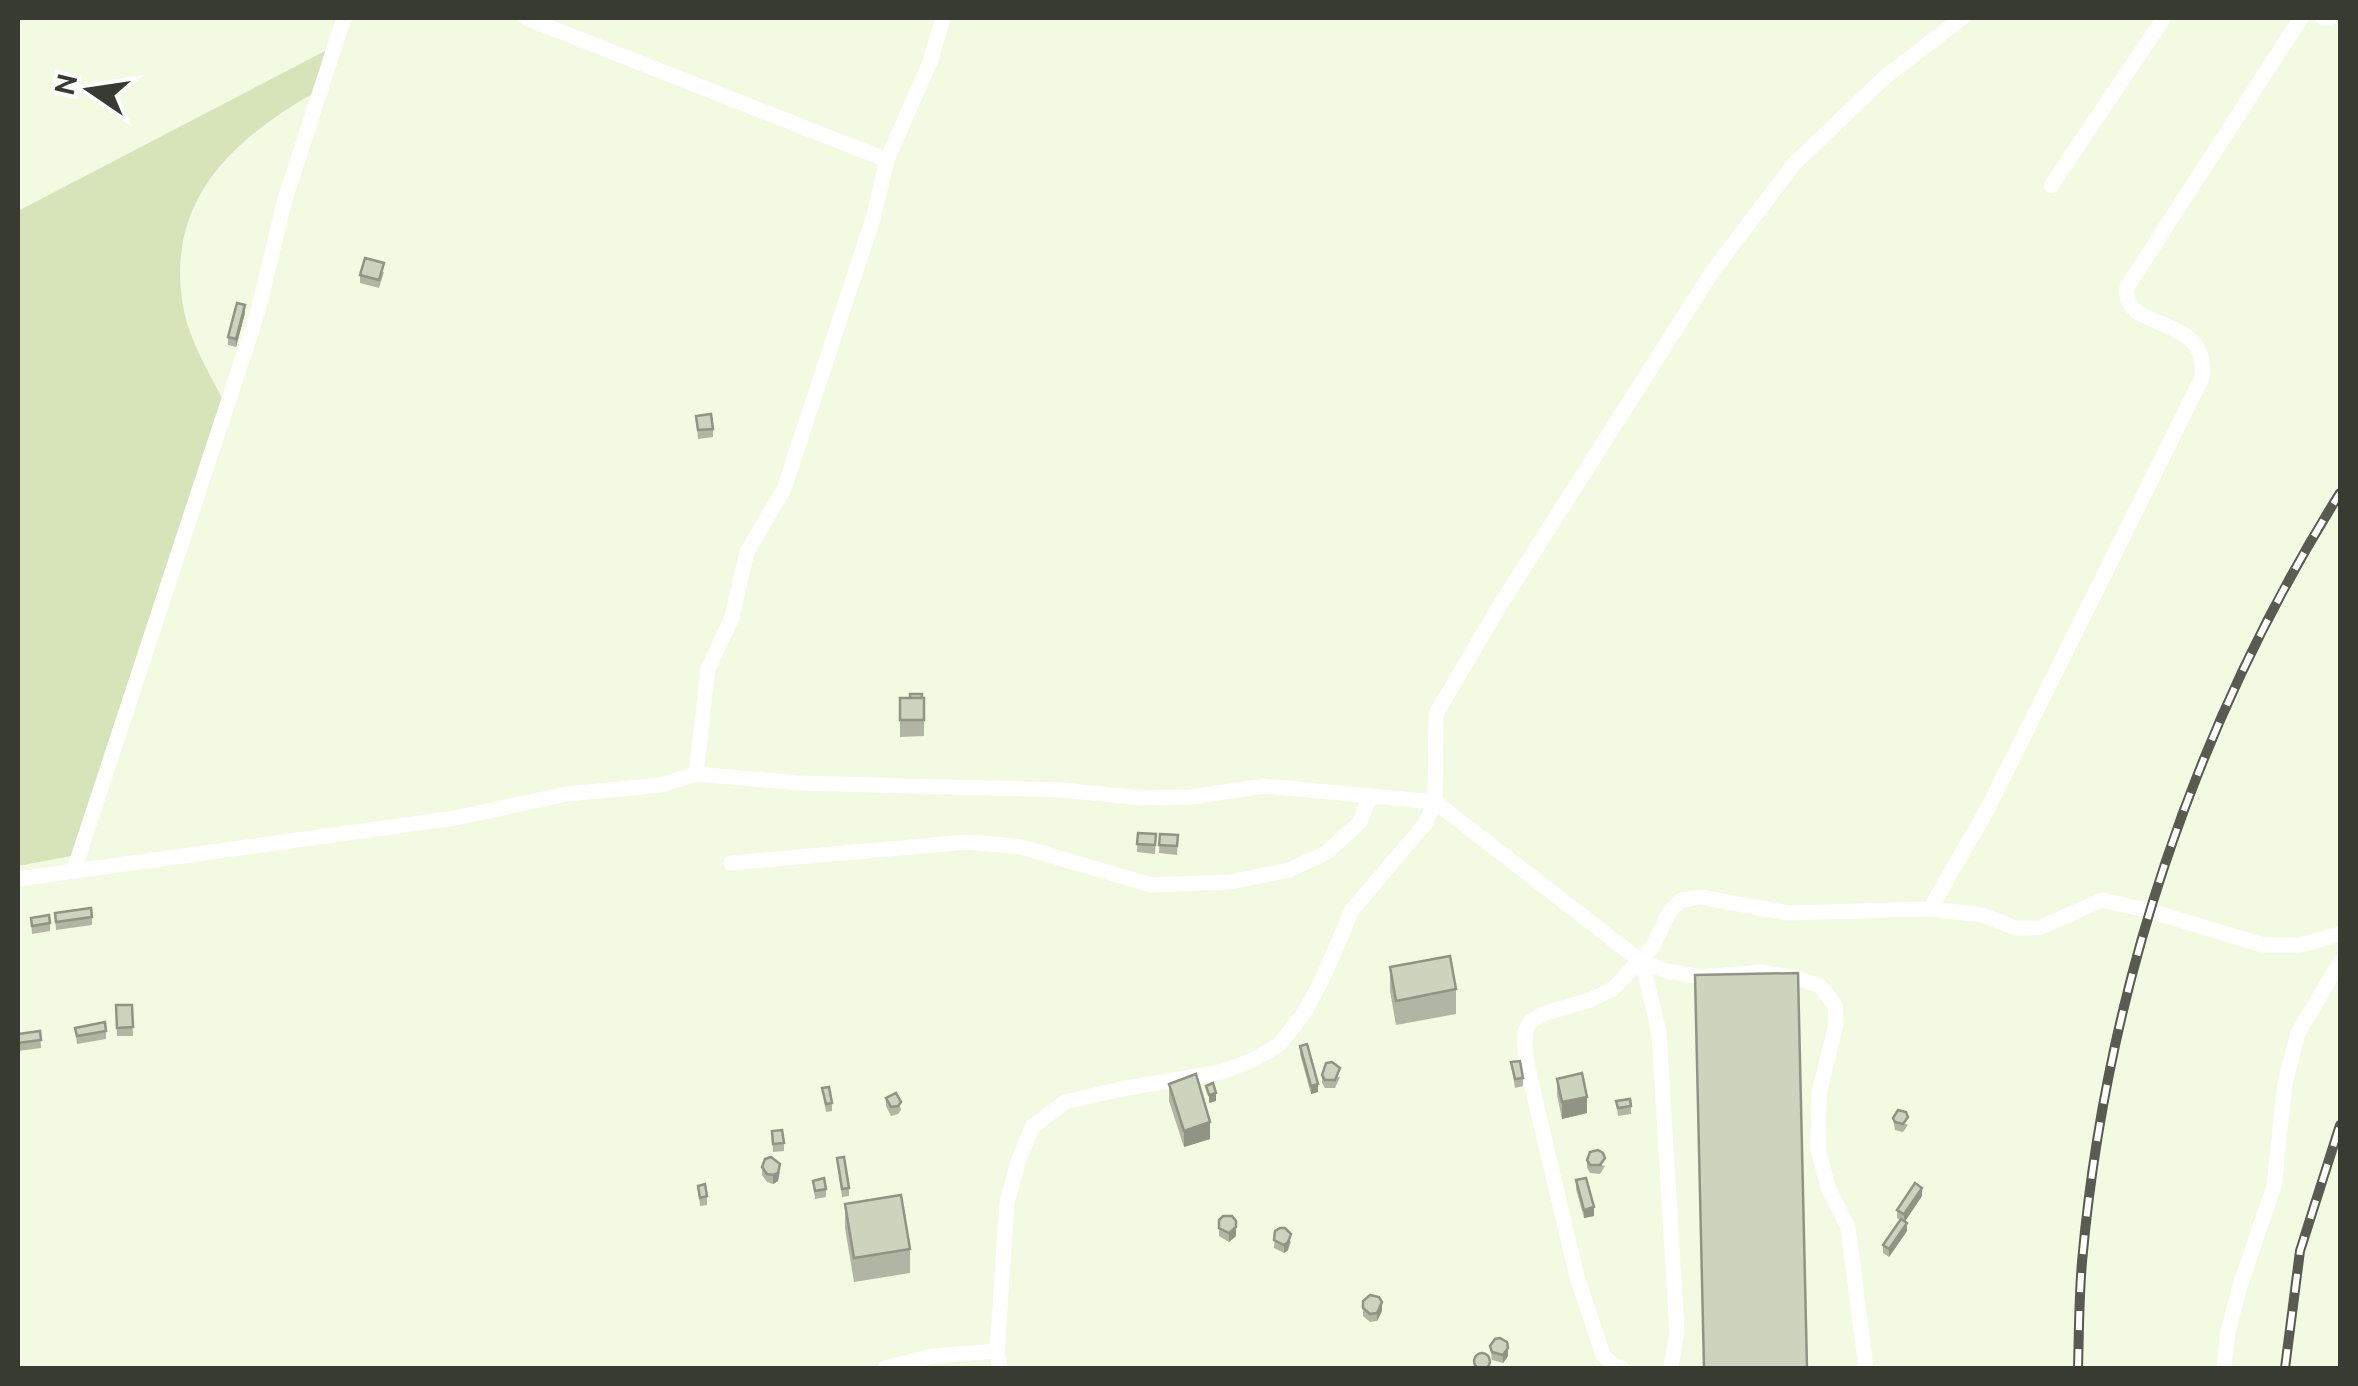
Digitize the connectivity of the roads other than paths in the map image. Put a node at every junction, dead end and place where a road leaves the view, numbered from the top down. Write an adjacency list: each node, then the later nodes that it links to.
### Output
1 (344, 18): 15 (street)
2 (526, 18): 9 (street)
3 (943, 18): 9 (street)
4 (1962, 18): 13 (street)
5 (2164, 18): 10 (street)
6 (2301, 18): 17 (street)
7 (2323, 18): 8 (street)
8 (2330, 18)
9 (887, 160): 11 (street)
10 (2052, 186)
11 (696, 774): 12 (street); 15 (street)
12 (1370, 798): 13 (street); 14 (street)
13 (1435, 802): 19 (street); 21 (street)
14 (731, 862)
15 (74, 870): 16 (street)
16 (18, 880)
17 (1930, 910): 18 (street); 19 (street)
18 (2340, 934)
19 (1642, 962): 24 (street); 25 (street); 26 (street)
20 (2340, 962): 27 (street)
21 (998, 1351): 22 (street); 23 (street)
22 (885, 1368)
23 (1000, 1368)
24 (1622, 1368)
25 (1671, 1368)
26 (1866, 1368)
27 (2224, 1368)

